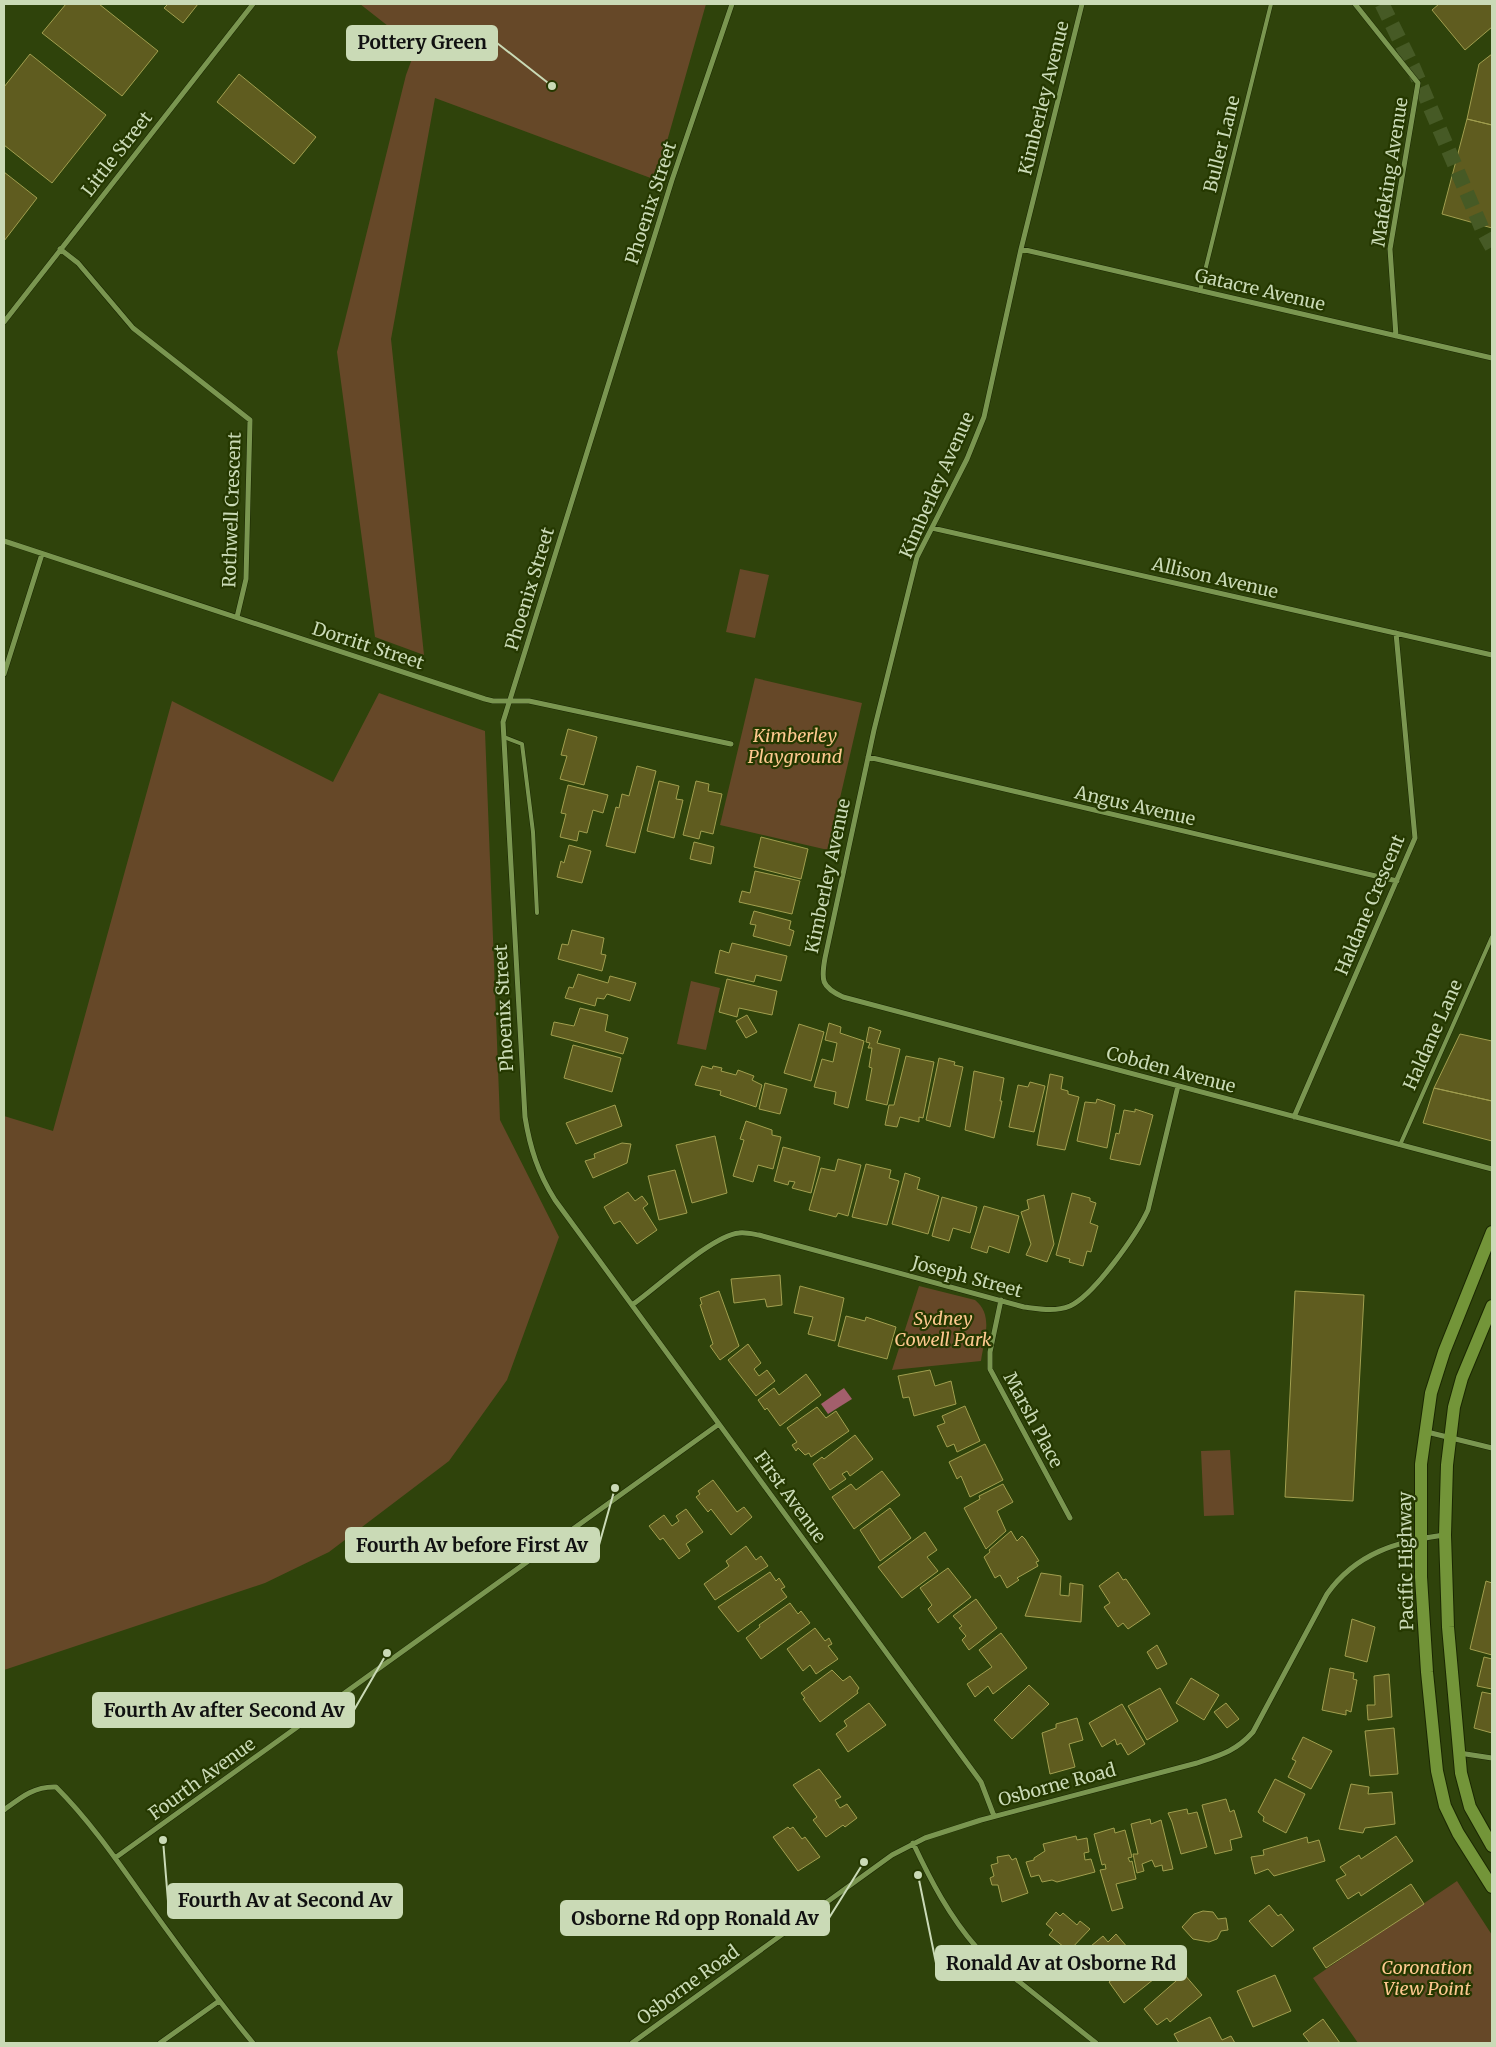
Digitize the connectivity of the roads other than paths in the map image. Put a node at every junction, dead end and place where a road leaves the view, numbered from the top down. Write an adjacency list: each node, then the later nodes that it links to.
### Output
1 (253, 4): 6 (street, Little Street)
2 (732, 4): 19 (street, Phoenix Street)
3 (1082, 4): 7 (street, Kimberley Avenue)
4 (1271, 4): 8 (lane, Buller Lane)
5 (1355, 4): 10 (street, Mafeking Avenue)
6 (60, 249): 9 (street, Little Street); 15 (street, Rothwell Crescent)
7 (1021, 249): 8 (street, Gatacre Avenue); 12 (street, Kimberley Avenue)
8 (1200, 291): 10 (street, Gatacre Avenue)
9 (4, 322)
10 (1396, 336): 11 (street, Gatacre Avenue)
11 (1492, 358)
12 (932, 528): 16 (street, Allison Avenue); 22 (street, Kimberley Avenue)
13 (4, 541): 14 (street, Dorritt Street)
14 (42, 554): 15 (street, Dorritt Street); 18 (street)
15 (237, 617): 19 (street, Dorritt Street)
16 (1396, 633): 17 (street, Allison Avenue); 23 (street, Haldane Crescent)
17 (1492, 655)
18 (4, 674)
19 (509, 702): 20 (street, Phoenix Street); 21 (street, Dorritt Street)
20 (504, 737): 24 (lane); 31 (street, Phoenix Street)
21 (730, 744)
22 (868, 757): 23 (street, Angus Avenue); 26 (street, Kimberley Avenue)
23 (1396, 881): 28 (street, Haldane Crescent)
24 (537, 913)
25 (1492, 937): 29 (lane, Haldane Lane)
26 (843, 997): 27 (street, Cobden Avenue)
27 (1178, 1086): 28 (street, Cobden Avenue); 33 (street, Joseph Street)
28 (1294, 1117): 29 (street, Cobden Avenue)
29 (1400, 1145): 30 (street, Cobden Avenue)
30 (1492, 1169)
31 (555, 1200): 34 (street, First Avenue)
32 (1492, 1232): 37 (main road, Pacific Highway)
33 (1001, 1300): 34 (street, Joseph Street); 40 (street, Marsh Place)
34 (632, 1305): 36 (street, First Avenue)
35 (1492, 1306): 38 (main road)
36 (719, 1424): 46 (street, First Avenue); 49 (street, Fourth Avenue)
37 (1426, 1432): 38 (street); 42 (main road, Pacific Highway)
38 (1450, 1438): 39 (street); 41 (main road)
39 (1492, 1448)
40 (1070, 1518)
41 (1445, 1534): 42 (street, Osborne Road); 43 (main road)
42 (1421, 1538): 46 (street, Osborne Road); 50 (main road, Pacific Highway)
43 (1459, 1753): 44 (street); 48 (main road)
44 (1492, 1758)
45 (4, 1810): 49 (street)
46 (994, 1816): 47 (street, Osborne Road)
47 (913, 1844): 54 (street, Osborne Road); 55 (street)
48 (1492, 1846)
49 (115, 1858): 51 (street)
50 (1492, 1886)
51 (219, 2001): 52 (street); 53 (street)
52 (160, 2043)
53 (253, 2043)
54 (632, 2043)
55 (1096, 2043)

